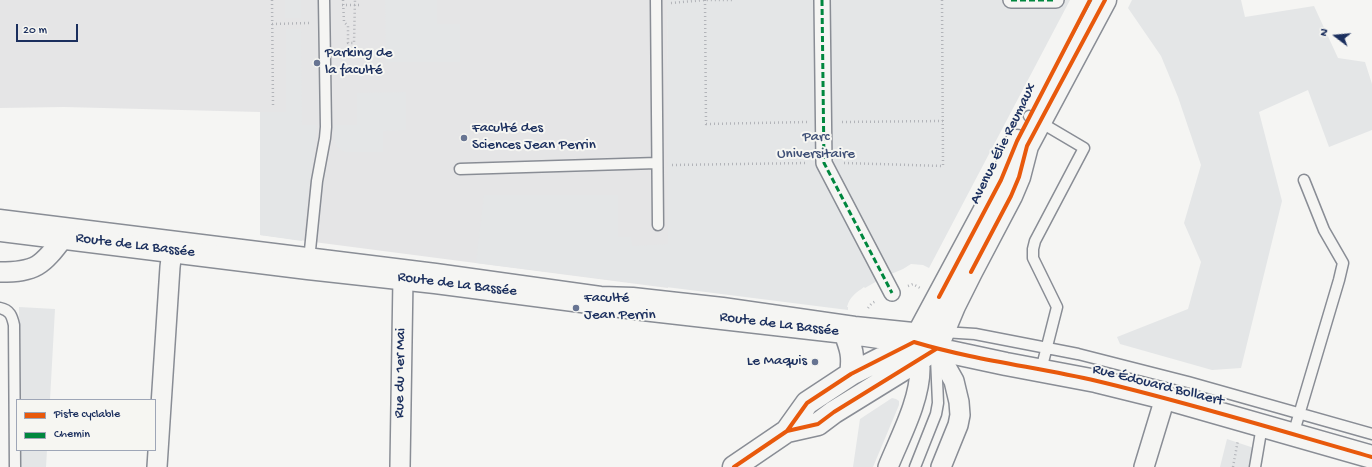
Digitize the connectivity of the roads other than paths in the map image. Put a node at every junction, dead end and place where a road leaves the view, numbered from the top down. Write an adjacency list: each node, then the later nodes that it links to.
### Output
1 (324, 0): 17 (lane)
2 (822, 0): 20 (street)
3 (1011, 0): 4 (street)
4 (1056, 0)
5 (1090, 0): 8 (main road, Avenue Élie Reumaux)
6 (1105, 0): 8 (main road, Avenue Élie Reumaux)
7 (656, 2): 9 (lane)
8 (1035, 119): 23 (main road, Avenue Élie Reumaux); 24 (lane)
9 (657, 163): 10 (lane); 13 (lane)
10 (460, 169)
11 (1304, 180): 28 (lane)
12 (0, 215): 17 (lane)
13 (658, 225)
14 (0, 230): 15 (main road, Route de La Bassée)
15 (64, 238): 16 (main road, Route de La Bassée); 18 (street)
16 (172, 251): 17 (main road, Route de La Bassée); 31 (street)
17 (309, 261): 19 (main road, Route de La Bassée); 23 (lane)
18 (0, 272)
19 (403, 278): 22 (main road, Route de La Bassée); 37 (street, Rue du 1er Mai)
20 (892, 293)
21 (0, 308): 35 (lane)
22 (845, 332): 23 (main road, Route de La Bassée); 26 (main road)
23 (927, 342): 24 (lane); 25 (main road, Rue Édouard Bollaert); 26 (main road); 30 (main road); 39 (street); 40 (lane); 41 (street)
24 (1046, 349): 25 (lane); 28 (lane)
25 (1041, 370): 27 (main road, Rue Édouard Bollaert)
26 (851, 374): 30 (main road)
27 (1165, 398): 29 (main road, Rue Édouard Bollaert); 42 (street)
28 (1298, 414): 32 (lane); 33 (lane)
29 (1253, 423): 33 (main road, Rue Édouard Bollaert); 43 (lane)
30 (787, 431): 38 (main road)
31 (157, 433): 36 (street)
32 (1372, 434)
33 (1293, 435): 34 (main road, Rue Édouard Bollaert)
34 (1372, 457)
35 (15, 467)
36 (157, 467)
37 (400, 467)
38 (734, 467)
39 (888, 467)
40 (914, 467)
41 (941, 467)
42 (1144, 467)
43 (1255, 467)

